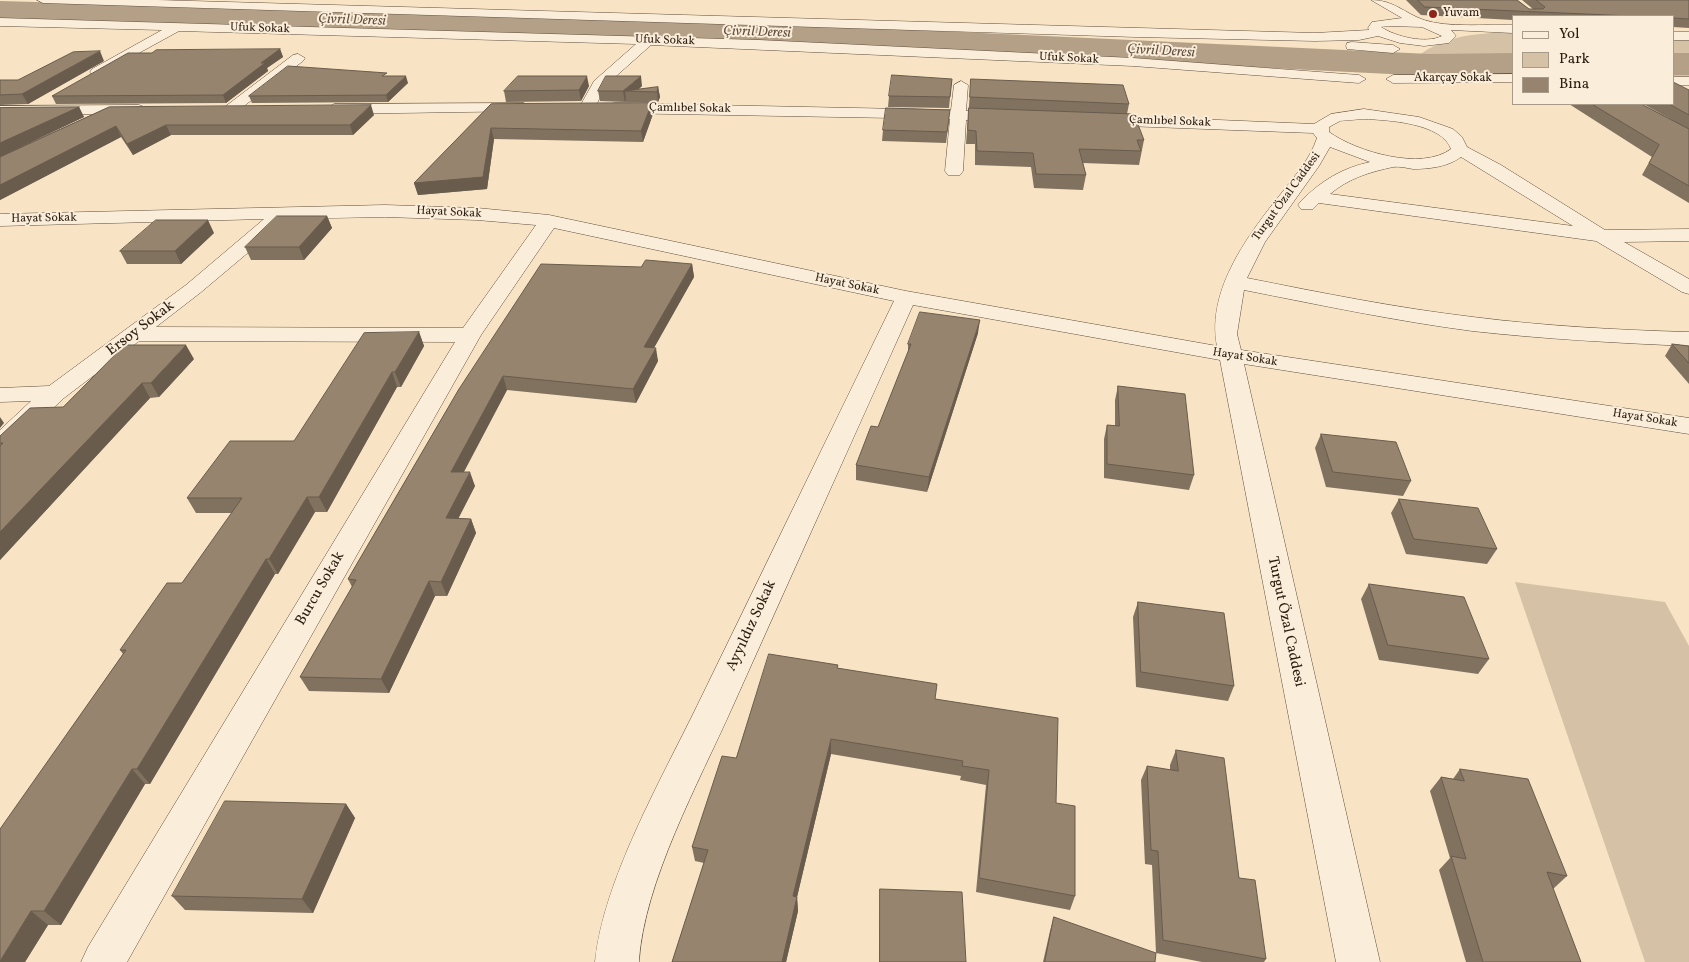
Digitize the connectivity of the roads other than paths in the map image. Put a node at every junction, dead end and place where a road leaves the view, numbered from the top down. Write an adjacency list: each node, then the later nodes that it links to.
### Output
1 (44, 0): 10 (street)
2 (1377, 0): 5 (street)
3 (1372, 13): 7 (street)
4 (0, 22): 6 (street, Ufuk Sokak)
5 (1428, 25): 7 (street); 8 (street); 14 (street)
6 (177, 27): 13 (street, Ufuk Sokak); 20 (street)
7 (1382, 31): 10 (street); 14 (street); 17 (street)
8 (1512, 31)
9 (1512, 31): 14 (street)
10 (1136, 33): 17 (street)
11 (1674, 36): 12 (street)
12 (1689, 36)
13 (649, 40): 17 (street, Ufuk Sokak); 27 (street)
14 (1443, 40): 15 (street)
15 (1422, 54)
16 (298, 58): 33 (street)
17 (1378, 63): 24 (street)
18 (1512, 78): 39 (street, Akarçay Sokak)
19 (1674, 80): 21 (street)
20 (82, 81)
21 (1689, 81)
22 (961, 85): 36 (street)
23 (56, 96): 35 (street)
24 (1342, 104): 39 (street); 41 (street)
25 (539, 108): 29 (street)
26 (568, 108): 27 (street, Çamlıbel Sokak)
27 (587, 108): 36 (street, Çamlıbel Sokak)
28 (260, 109): 33 (street)
29 (318, 109)
30 (115, 110): 31 (street); 35 (street); 40 (street)
31 (154, 110)
32 (211, 110): 33 (street)
33 (231, 110)
34 (0, 111): 35 (street)
35 (31, 111)
36 (960, 115): 37 (street, Çamlıbel Sokak); 45 (street)
37 (1018, 117)
38 (1085, 119): 41 (street, Çamlıbel Sokak)
39 (1421, 122): 42 (street)
40 (80, 127)
41 (1323, 134): 43 (street); 52 (street, Turgut Özal Caddesi)
42 (1460, 150): 44 (street); 51 (street)
43 (1402, 162): 44 (street); 46 (street, Turgut Özal Caddesi)
44 (1432, 162): 51 (street)
45 (954, 171)
46 (1315, 197): 51 (street); 52 (street, Turgut Özal Caddesi)
47 (282, 214): 48 (street, Hayat Sokak); 49 (street, Hayat Sokak); 55 (street, Ersoy Sokak)
48 (0, 220)
49 (549, 221): 54 (street, Hayat Sokak); 56 (street, Burcu Sokak)
50 (1689, 235): 51 (street)
51 (1601, 236): 53 (street)
52 (1234, 282): 57 (street); 58 (street, Turgut Özal Caddesi)
53 (1689, 288)
54 (906, 297): 58 (street, Hayat Sokak); 64 (street, Ayyıldız Sokak)
55 (134, 334): 56 (street); 59 (street, Ersoy Sokak)
56 (470, 334): 63 (street, Burcu Sokak)
57 (1689, 339)
58 (1229, 355): 61 (street, Hayat Sokak); 65 (street, Turgut Özal Caddesi)
59 (55, 393): 60 (street); 62 (street, Ersoy Sokak)
60 (0, 395)
61 (1689, 426)
62 (0, 444)
63 (103, 962)
64 (616, 962)
65 (1358, 962)

